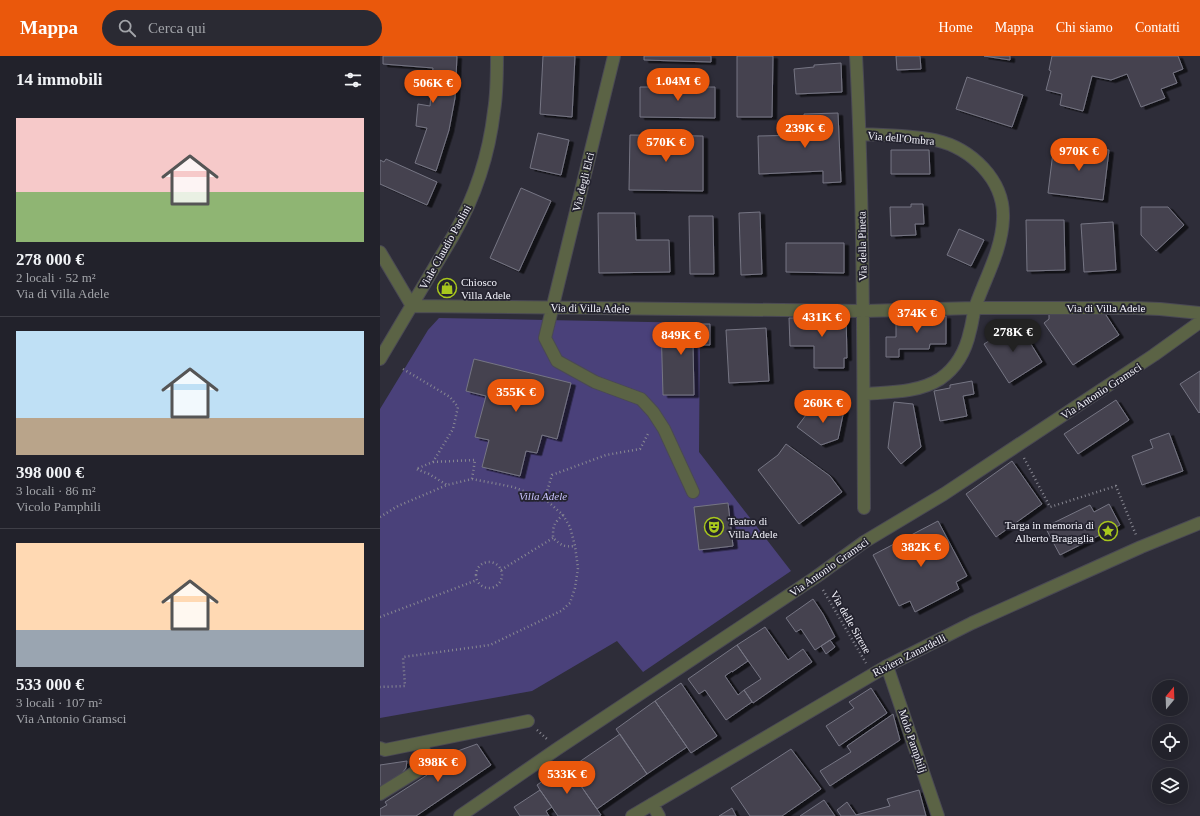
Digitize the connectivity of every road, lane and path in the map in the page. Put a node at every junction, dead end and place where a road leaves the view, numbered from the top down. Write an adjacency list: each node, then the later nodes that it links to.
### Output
1 (497, 56): 6 (street, Viale Claudio Paolini)
2 (614, 56): 7 (street, Via degli Elci)
3 (856, 56): 4 (street, Via della Pineta)
4 (860, 134): 8 (street, Via dell'Ombra); 9 (street, Via della Pineta)
5 (380, 252): 6 (street)
6 (412, 306): 7 (street, Via di Villa Adele); 12 (street, Viale Claudio Paolini)
7 (552, 307): 9 (street, Via di Villa Adele); 15 (street, Via degli Elci)
8 (974, 308): 9 (street, Via di Villa Adele); 10 (street, Via di Villa Adele); 14 (street, Via dell'Ombra)
9 (864, 311): 14 (street, Via della Pineta)
10 (1200, 313)
11 (1200, 322): 16 (street, Via Antonio Gramsci)
12 (380, 358)
13 (403, 369): 17 (path)
14 (864, 394): 22 (street, Via della Pineta)
15 (653, 412): 20 (street, Via degli Elci); 21 (path)
16 (1018, 446): 28 (path); 30 (street, Via Antonio Gramsci)
17 (433, 462): 18 (path); 19 (path)
18 (472, 479): 19 (path); 21 (path)
19 (447, 485): 24 (path)
20 (693, 492)
21 (545, 499): 23 (path)
22 (864, 508)
23 (563, 515): 26 (path); 27 (path)
24 (380, 517)
25 (1200, 523): 28 (street, Riviera Zanardelli)
26 (553, 538): 27 (path); 29 (path)
27 (576, 546): 35 (path)
28 (1141, 547): 33 (street, Riviera Zanardelli)
29 (501, 570): 31 (path); 31 (path)
30 (816, 577): 34 (path, Via delle Sirene); 38 (street, Via Antonio Gramsci)
31 (477, 580): 32 (path)
32 (380, 617)
33 (887, 666): 34 (street, Riviera Zanardelli); 45 (street, Molo Pamphilj)
34 (872, 674): 41 (street, Riviera Zanardelli)
35 (380, 687)
36 (528, 721): 37 (street); 38 (path)
37 (424, 742): 39 (street); 40 (street)
38 (557, 749): 42 (street, Via Antonio Gramsci)
39 (382, 750)
40 (380, 794)
41 (652, 804): 43 (street, Riviera Zanardelli); 44 (street)
42 (460, 816)
43 (632, 816)
44 (659, 816)
45 (938, 816)

